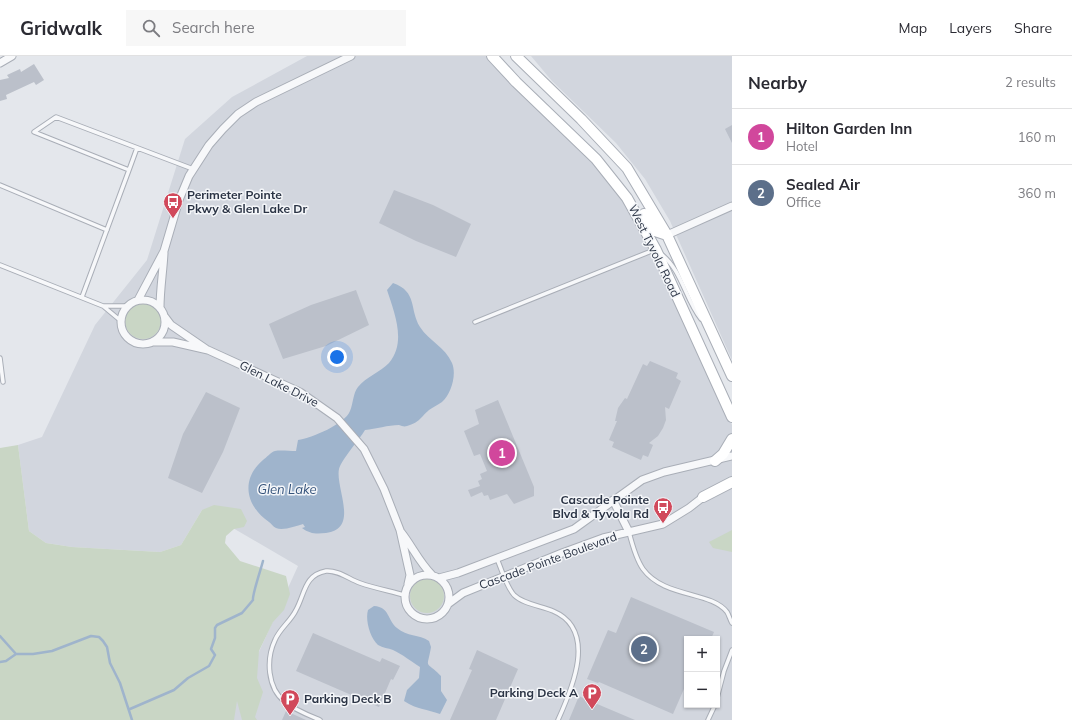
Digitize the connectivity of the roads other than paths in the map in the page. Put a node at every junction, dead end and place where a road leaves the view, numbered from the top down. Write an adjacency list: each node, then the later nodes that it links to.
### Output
1 (12, 56): 5 (street)
2 (352, 56): 7 (street)
3 (492, 56): 9 (main road, West Tyvola Road)
4 (516, 56): 13 (main road, West Tyvola Road)
5 (0, 63)
6 (137, 148): 7 (lane); 8 (lane); 8 (lane)
7 (193, 169): 15 (street)
8 (129, 170): 12 (lane)
9 (613, 178): 13 (main road); 14 (main road, West Tyvola Road)
10 (0, 185): 12 (lane)
11 (732, 206): 13 (street)
12 (107, 230): 17 (lane)
13 (667, 235): 25 (main road, West Tyvola Road)
14 (656, 250): 24 (lane); 25 (lane); 31 (main road, West Tyvola Road)
15 (164, 251): 18 (street); 21 (street)
16 (0, 265): 17 (lane)
17 (82, 297): 19 (lane)
18 (138, 300): 20 (street); 21 (street)
19 (103, 306): 20 (lane); 23 (lane)
20 (128, 306): 23 (street)
21 (160, 308): 22 (street)
22 (165, 318): 26 (street); 27 (street, Glen Lake Drive)
23 (121, 321): 26 (street)
24 (475, 322)
25 (712, 332): 29 (main road, West Tyvola Road)
26 (153, 342): 27 (street, Glen Lake Drive)
27 (208, 350): 40 (street, Glen Lake Drive)
28 (0, 358): 30 (lane)
29 (732, 376)
30 (3, 382)
31 (732, 417): 32 (main road)
32 (732, 421)
33 (732, 439): 35 (main road)
34 (732, 456): 35 (street, Cascade Pointe Boulevard)
35 (715, 461): 39 (street, Cascade Pointe Boulevard)
36 (732, 476): 38 (street, Cascade Pointe Boulevard)
37 (732, 482): 38 (main road)
38 (703, 497): 41 (street, Cascade Pointe Boulevard)
39 (614, 500): 41 (street); 42 (street, Cascade Pointe Boulevard)
40 (400, 530): 43 (street, Glen Lake Drive); 45 (street, Glen Lake Drive)
41 (629, 532): 44 (street, Cascade Pointe Boulevard); 48 (lane)
42 (497, 559): 43 (street, Cascade Pointe Boulevard); 44 (lane)
43 (436, 576): 45 (street); 47 (street)
44 (504, 576): 47 (street, Cascade Pointe Boulevard); 53 (lane)
45 (408, 584): 46 (street)
46 (404, 595): 47 (street); 52 (lane)
47 (448, 604)
48 (732, 623)
49 (732, 650): 50 (lane)
50 (720, 686)
51 (714, 708): 54 (lane)
52 (320, 720)
53 (558, 720)
54 (708, 720)

